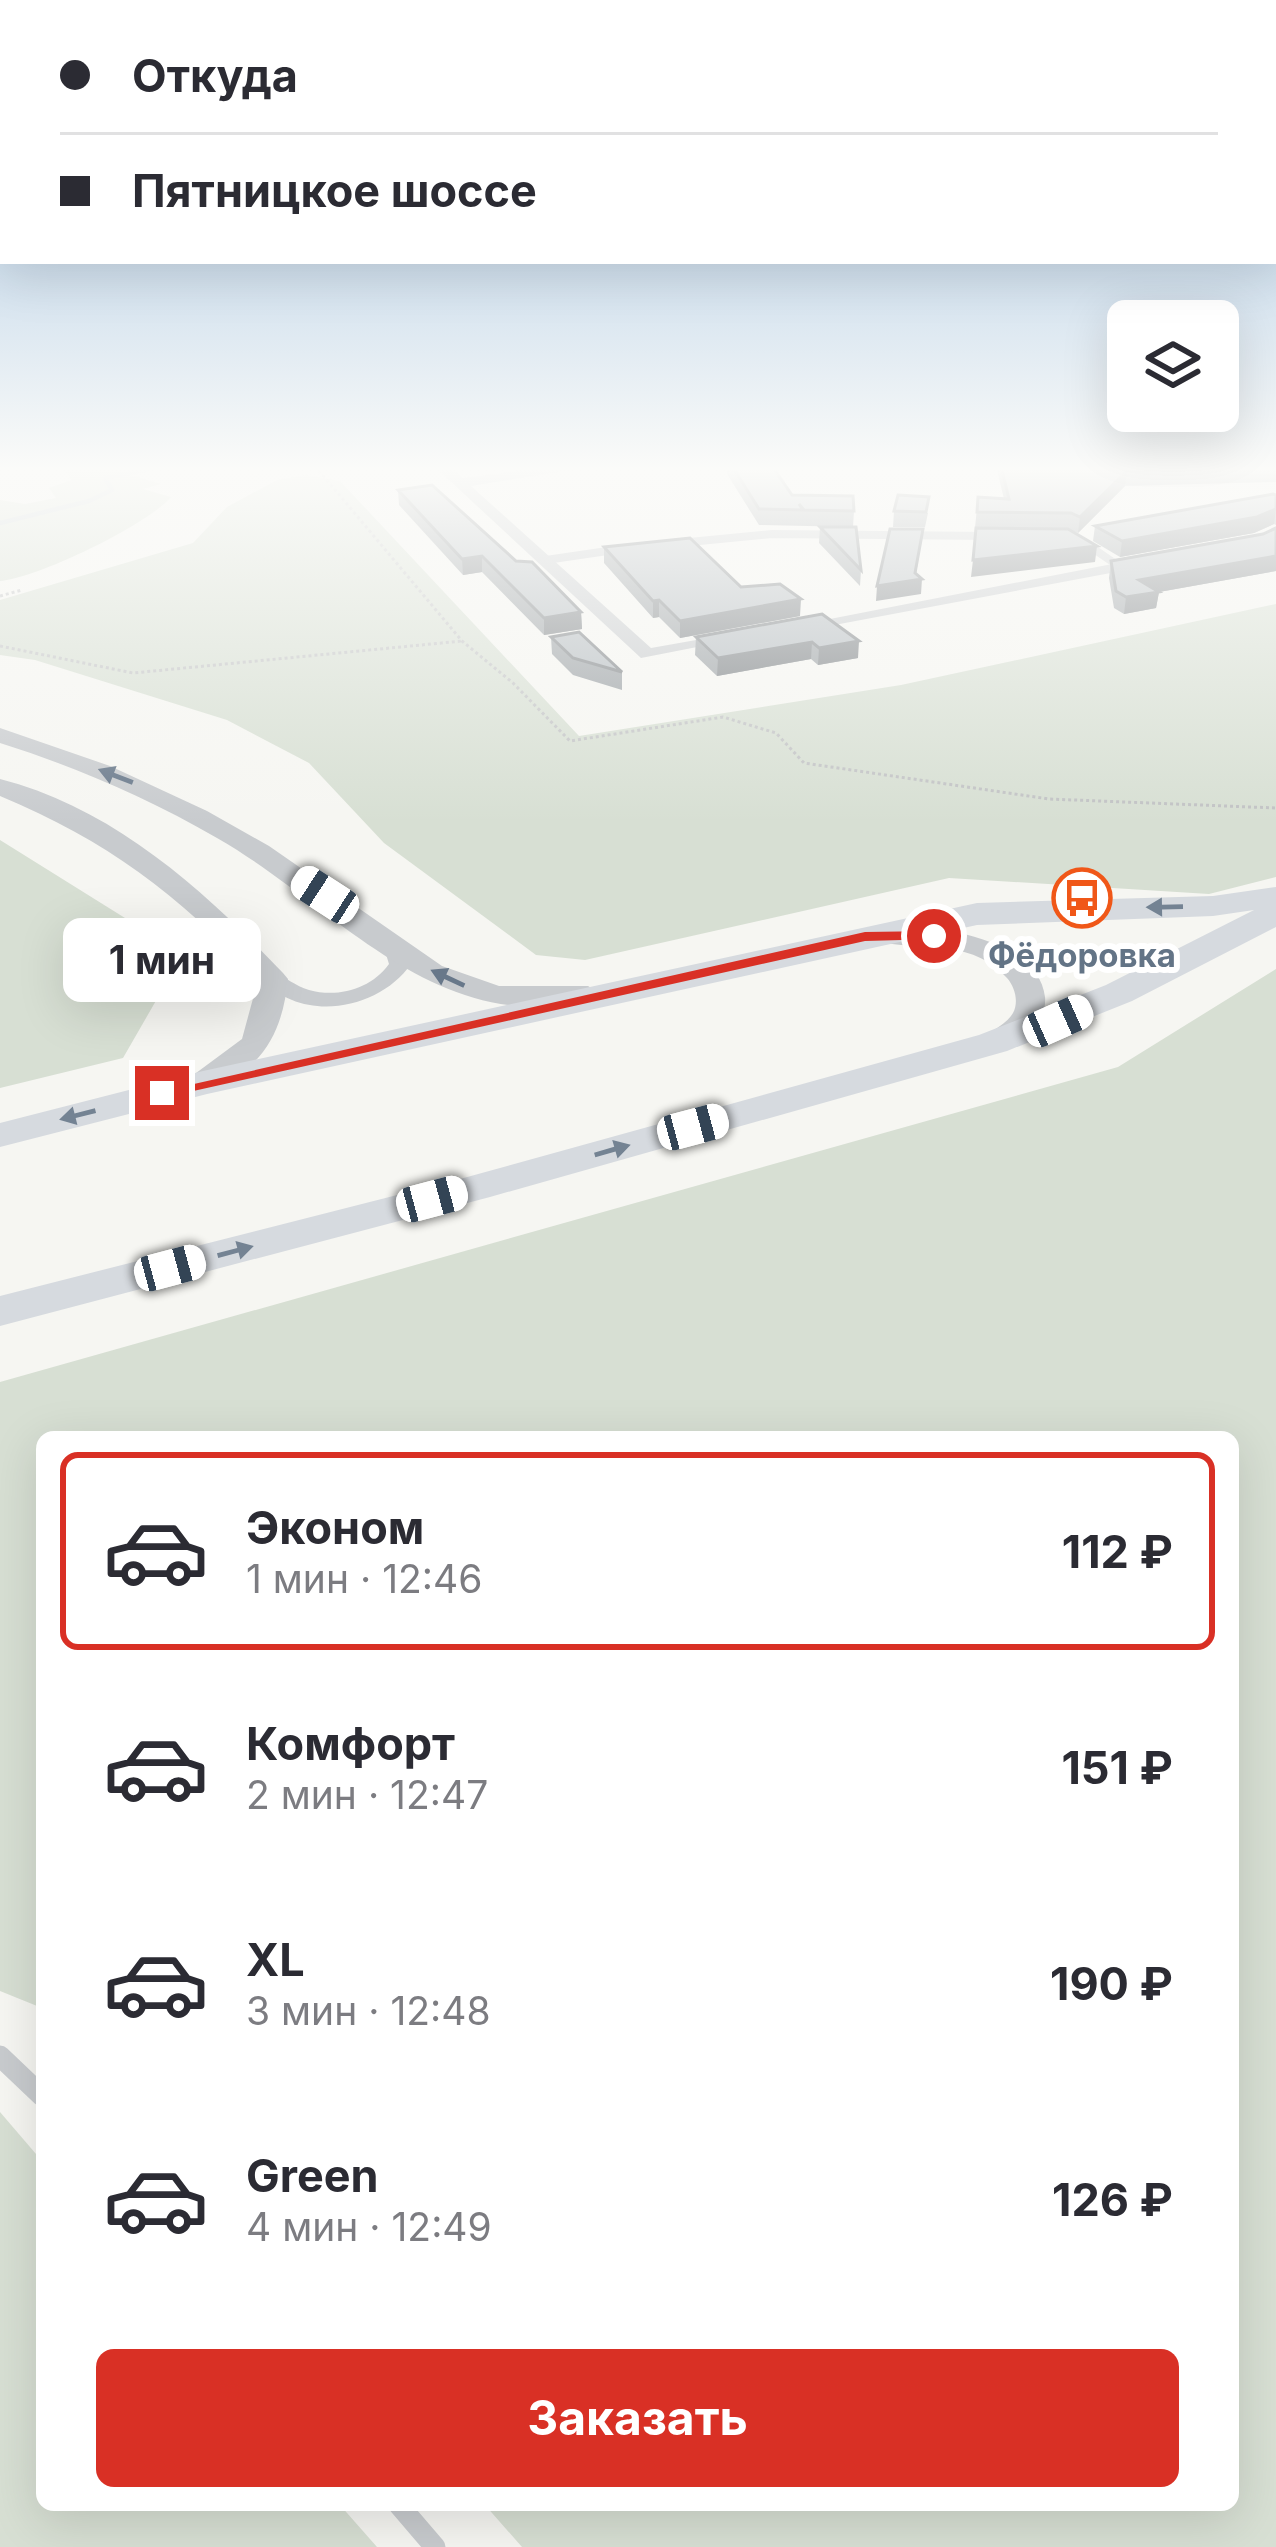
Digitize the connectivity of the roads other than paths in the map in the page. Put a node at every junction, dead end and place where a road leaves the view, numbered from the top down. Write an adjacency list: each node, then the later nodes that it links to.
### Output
1 (572, 585): 4 (street)
2 (1024, 585): 3 (street)
3 (781, 630)
4 (759, 634)
5 (0, 735): 10 (street, one-way to 5)
6 (0, 787): 11 (street)
7 (1276, 896): 9 (main road, one-way to 9)
8 (1276, 913): 13 (main road)
9 (865, 937): 12 (main road); 13 (street)
10 (396, 951): 11 (street); 12 (street, one-way to 10)
11 (273, 979): 14 (street)
12 (603, 994): 14 (main road)
13 (993, 1043): 16 (main road, one-way to 13)
14 (203, 1083): 15 (main road, one-way to 15)
15 (0, 1135)
16 (0, 1311)
17 (0, 2056): 18 (lane)
18 (36, 2090)
19 (404, 2511): 20 (lane)
20 (435, 2547)

